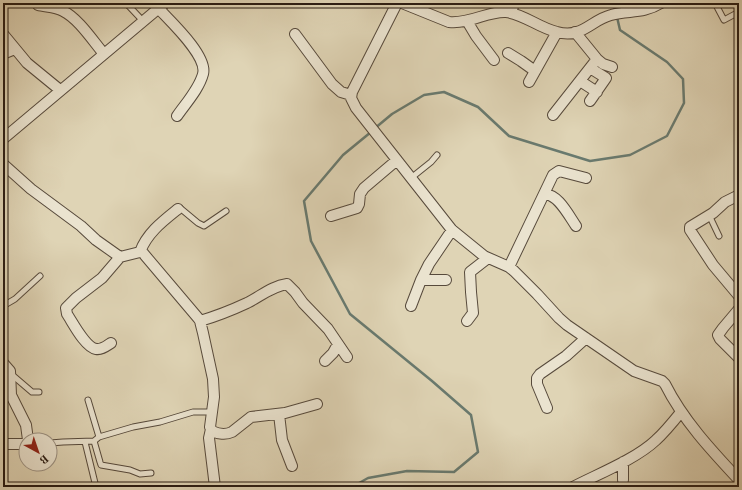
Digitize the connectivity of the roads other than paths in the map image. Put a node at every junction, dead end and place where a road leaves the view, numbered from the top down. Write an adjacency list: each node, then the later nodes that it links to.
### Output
1 (126, 3): 10 (lane)
2 (397, 3): 28 (street)
3 (402, 3): 11 (street)
4 (660, 3): 13 (street)
5 (715, 3): 9 (lane)
6 (38, 5): 19 (street)
7 (162, 6): 10 (street); 31 (street)
8 (512, 8): 11 (street); 12 (street)
9 (739, 16)
10 (143, 21): 19 (street)
11 (468, 21): 20 (street)
12 (557, 32): 13 (street); 23 (street)
13 (575, 32): 21 (street)
14 (3, 34): 16 (street)
15 (295, 34): 28 (street)
16 (15, 49): 18 (street); 26 (street)
17 (508, 53): 23 (street)
18 (3, 54)
19 (104, 54): 26 (street)
20 (494, 60)
21 (593, 64): 22 (street); 24 (street); 27 (street)
22 (612, 67)
23 (535, 71): 25 (street)
24 (580, 81): 27 (street); 30 (street)
25 (529, 82)
26 (60, 90): 32 (street)
27 (597, 92): 29 (street)
28 (351, 95): 34 (street)
29 (590, 101)
30 (553, 115)
31 (177, 116)
32 (3, 139)
33 (437, 155): 36 (lane)
34 (397, 160): 36 (street); 43 (street)
35 (3, 164): 48 (street)
36 (411, 178): 45 (street)
37 (586, 178): 38 (street)
38 (544, 195): 44 (street); 50 (street)
39 (739, 195): 42 (street)
40 (178, 209): 41 (lane); 47 (street)
41 (226, 210)
42 (709, 215): 46 (lane); 54 (street)
43 (332, 216)
44 (576, 226)
45 (452, 230): 49 (street); 52 (street)
46 (719, 236)
47 (140, 252): 48 (street); 58 (street)
48 (120, 257): 61 (street)
49 (488, 258): 50 (street); 59 (street)
50 (509, 267): 60 (street)
51 (40, 276): 55 (lane)
52 (421, 280): 53 (street); 56 (street)
53 (446, 280)
54 (739, 296)
55 (3, 306)
56 (411, 306)
57 (739, 309): 64 (street)
58 (200, 321): 62 (street); 72 (street)
59 (467, 321)
60 (586, 338): 71 (street); 73 (street)
61 (111, 343)
62 (338, 344): 63 (street); 65 (street)
63 (347, 357)
64 (739, 358)
65 (325, 361)
66 (3, 364): 67 (street)
67 (8, 380): 68 (lane); 76 (street)
68 (39, 392)
69 (88, 400): 77 (lane)
70 (317, 404): 74 (street)
71 (547, 408)
72 (211, 412): 75 (street); 77 (lane)
73 (681, 412): 83 (street); 87 (street)
74 (279, 414): 75 (street); 84 (street)
75 (211, 429): 89 (street)
76 (27, 432)
77 (99, 437): 78 (lane)
78 (94, 441): 80 (lane); 85 (lane)
79 (58, 442): 80 (lane)
80 (86, 442): 88 (lane)
81 (3, 444): 82 (street)
82 (18, 444)
83 (623, 462): 86 (street); 90 (street)
84 (292, 466)
85 (151, 473)
86 (623, 480)
87 (739, 480)
88 (96, 487)
89 (215, 487)
90 (573, 487)

